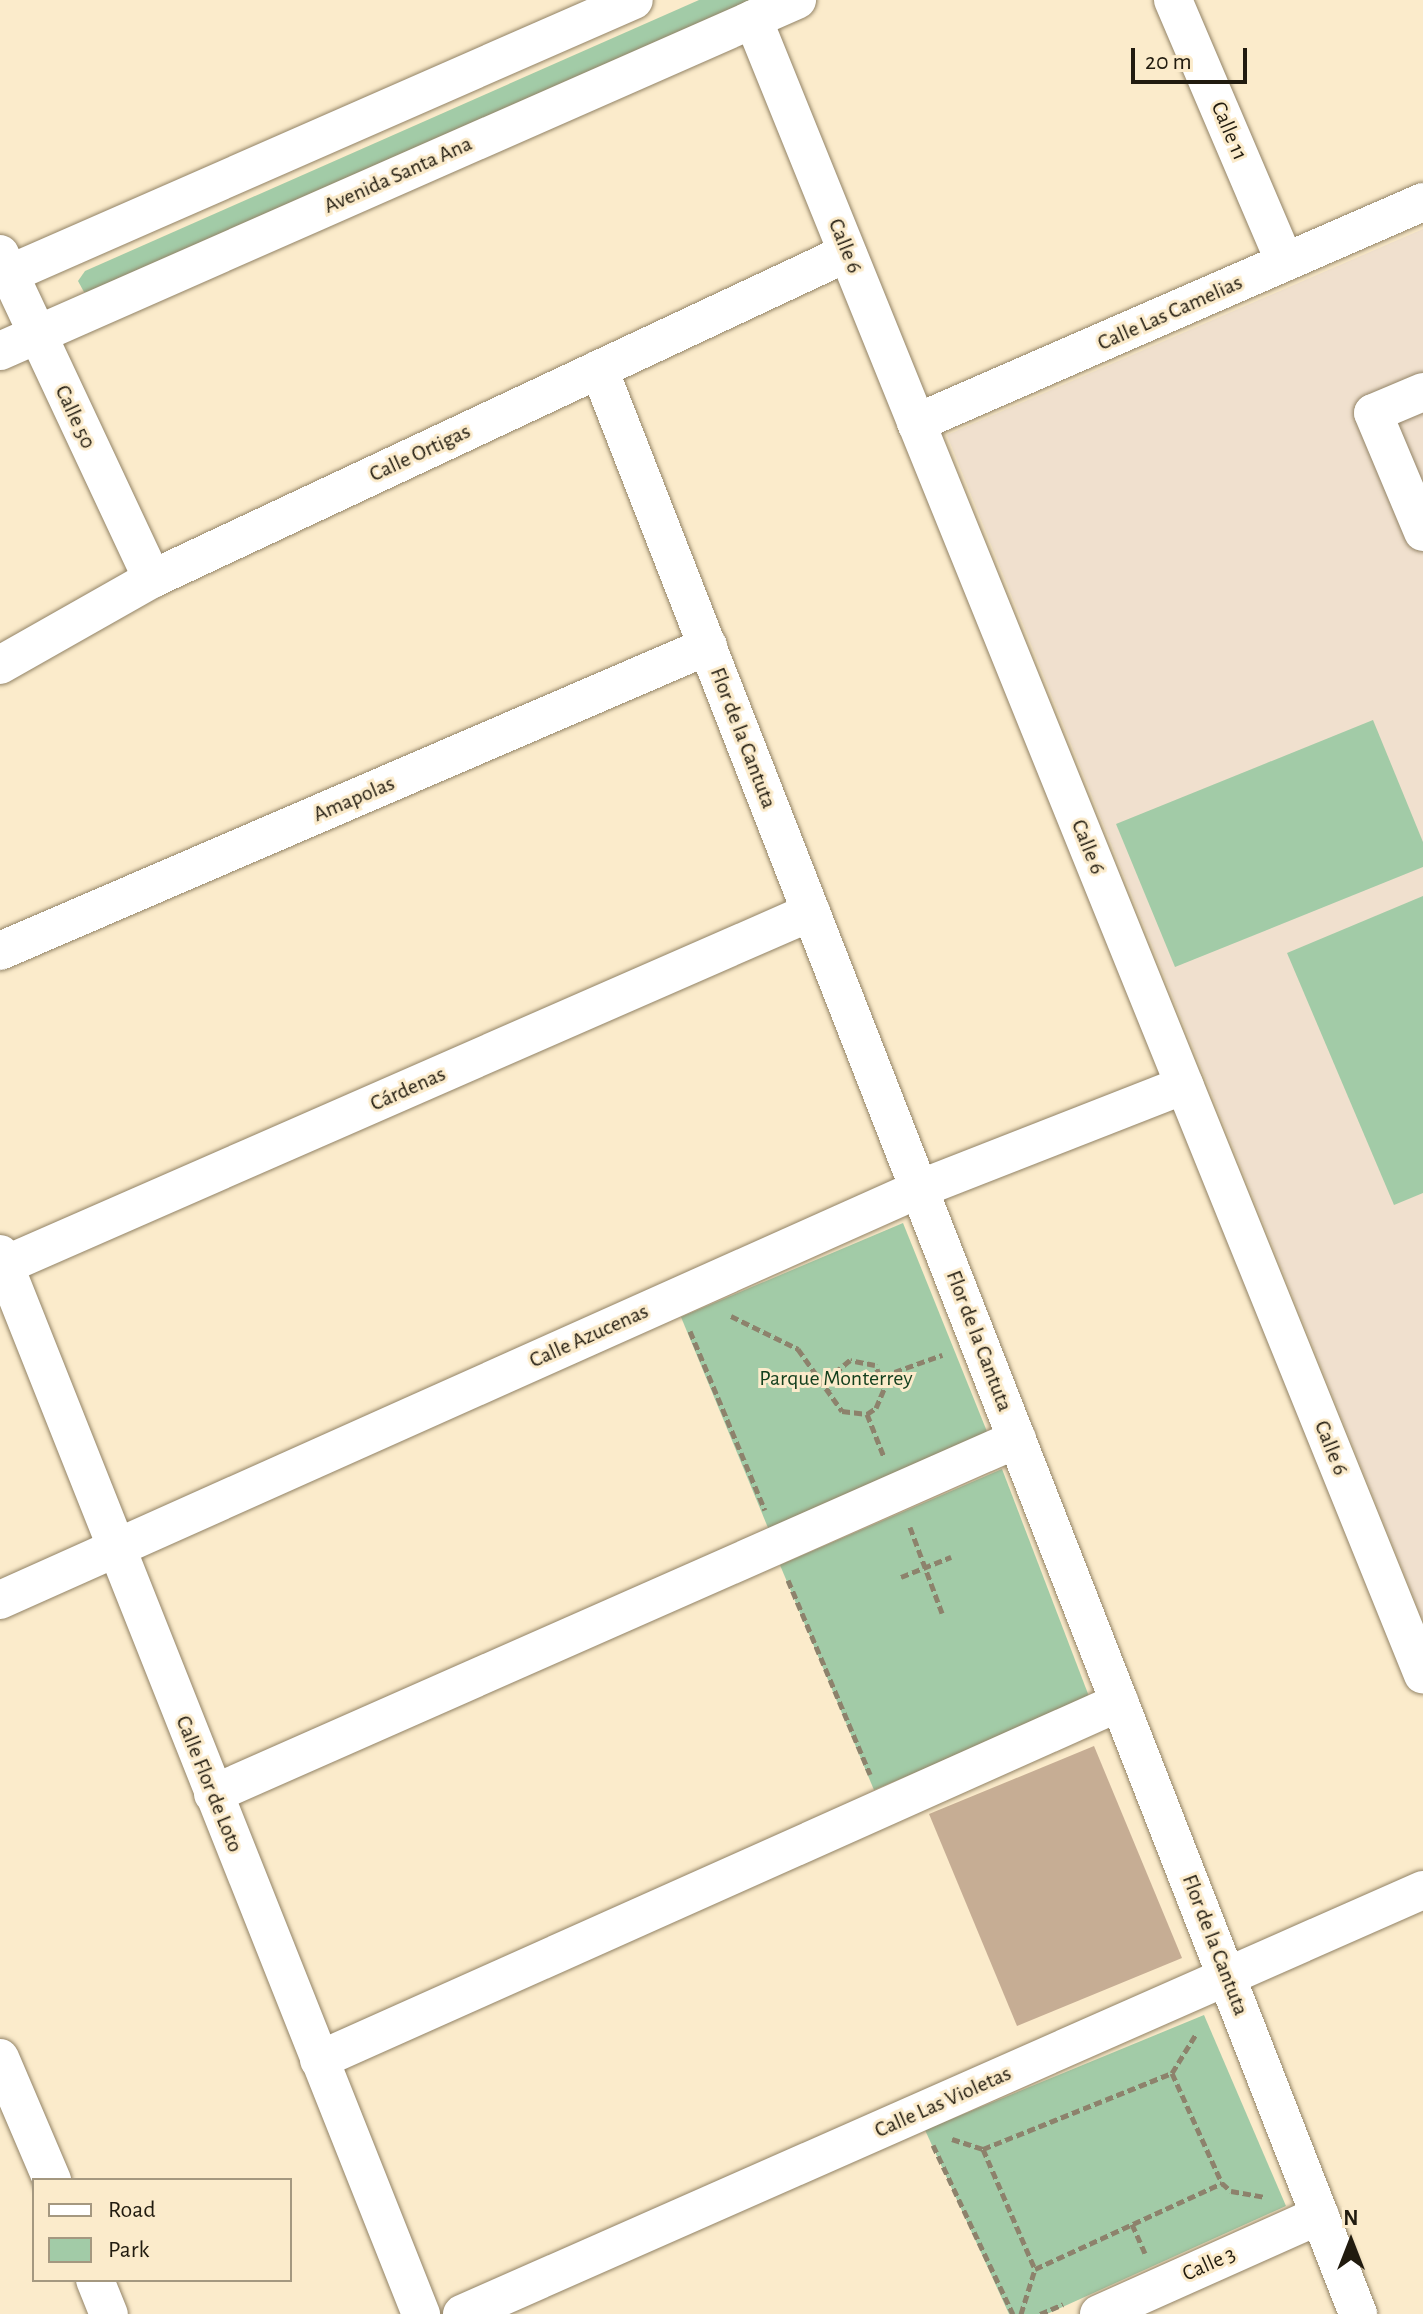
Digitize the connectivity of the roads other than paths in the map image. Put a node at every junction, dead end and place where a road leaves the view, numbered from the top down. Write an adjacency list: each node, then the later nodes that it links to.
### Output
1 (634, 0): 8 (street)
2 (797, 0): 4 (street, Avenida Santa Ana)
3 (1173, 0): 7 (street, Calle 11)
4 (753, 19): 6 (street, Calle 6); 9 (street, Avenida Santa Ana)
5 (1423, 202): 7 (street, Calle Las Camelias)
6 (847, 253): 11 (street, Calle Ortigas); 13 (street, Calle 6)
7 (1285, 262): 13 (street, Calle Las Camelias)
8 (3, 269): 9 (street, Calle 50)
9 (36, 335): 10 (street, Avenida Santa Ana); 15 (street, Calle 50)
10 (0, 351)
11 (599, 369): 15 (street, Calle Ortigas); 16 (street, Flor de la Cantuta)
12 (1423, 392): 14 (street)
13 (916, 423): 20 (street, Calle 6)
14 (1423, 532)
15 (152, 579): 17 (street, Calle Ortigas)
16 (708, 646): 18 (street, Flor de la Cantuta); 19 (street, Amapolas)
17 (0, 665)
18 (811, 912): 21 (street, Flor de la Cantuta); 22 (street, Cárdenas)
19 (0, 951)
20 (1184, 1085): 21 (street, Calle Azucenas); 26 (street, Calle 6)
21 (919, 1189): 23 (street, Flor de la Cantuta); 24 (street, Calle Azucenas)
22 (2, 1260): 24 (street, Calle Flor de Loto)
23 (1017, 1439): 27 (street, Flor de la Cantuta); 28 (street)
24 (114, 1549): 25 (street, Calle Azucenas); 28 (street, Calle Flor de Loto)
25 (0, 1600)
26 (1423, 1675)
27 (1120, 1702): 30 (street, Flor de la Cantuta); 32 (street)
28 (213, 1794): 32 (street, Calle Flor de Loto)
29 (1423, 1890): 30 (street, Calle Las Violetas)
30 (1227, 1976): 34 (street, Flor de la Cantuta); 38 (street, Calle Las Violetas)
31 (0, 2058): 33 (street)
32 (319, 2060): 37 (street, Calle Flor de Loto)
33 (51, 2178)
34 (1320, 2215): 39 (street, Calle 3); 40 (street, Flor de la Cantuta)
35 (96, 2282): 36 (street)
36 (109, 2314)
37 (421, 2314)
38 (462, 2314)
39 (1099, 2314)
40 (1358, 2314)

